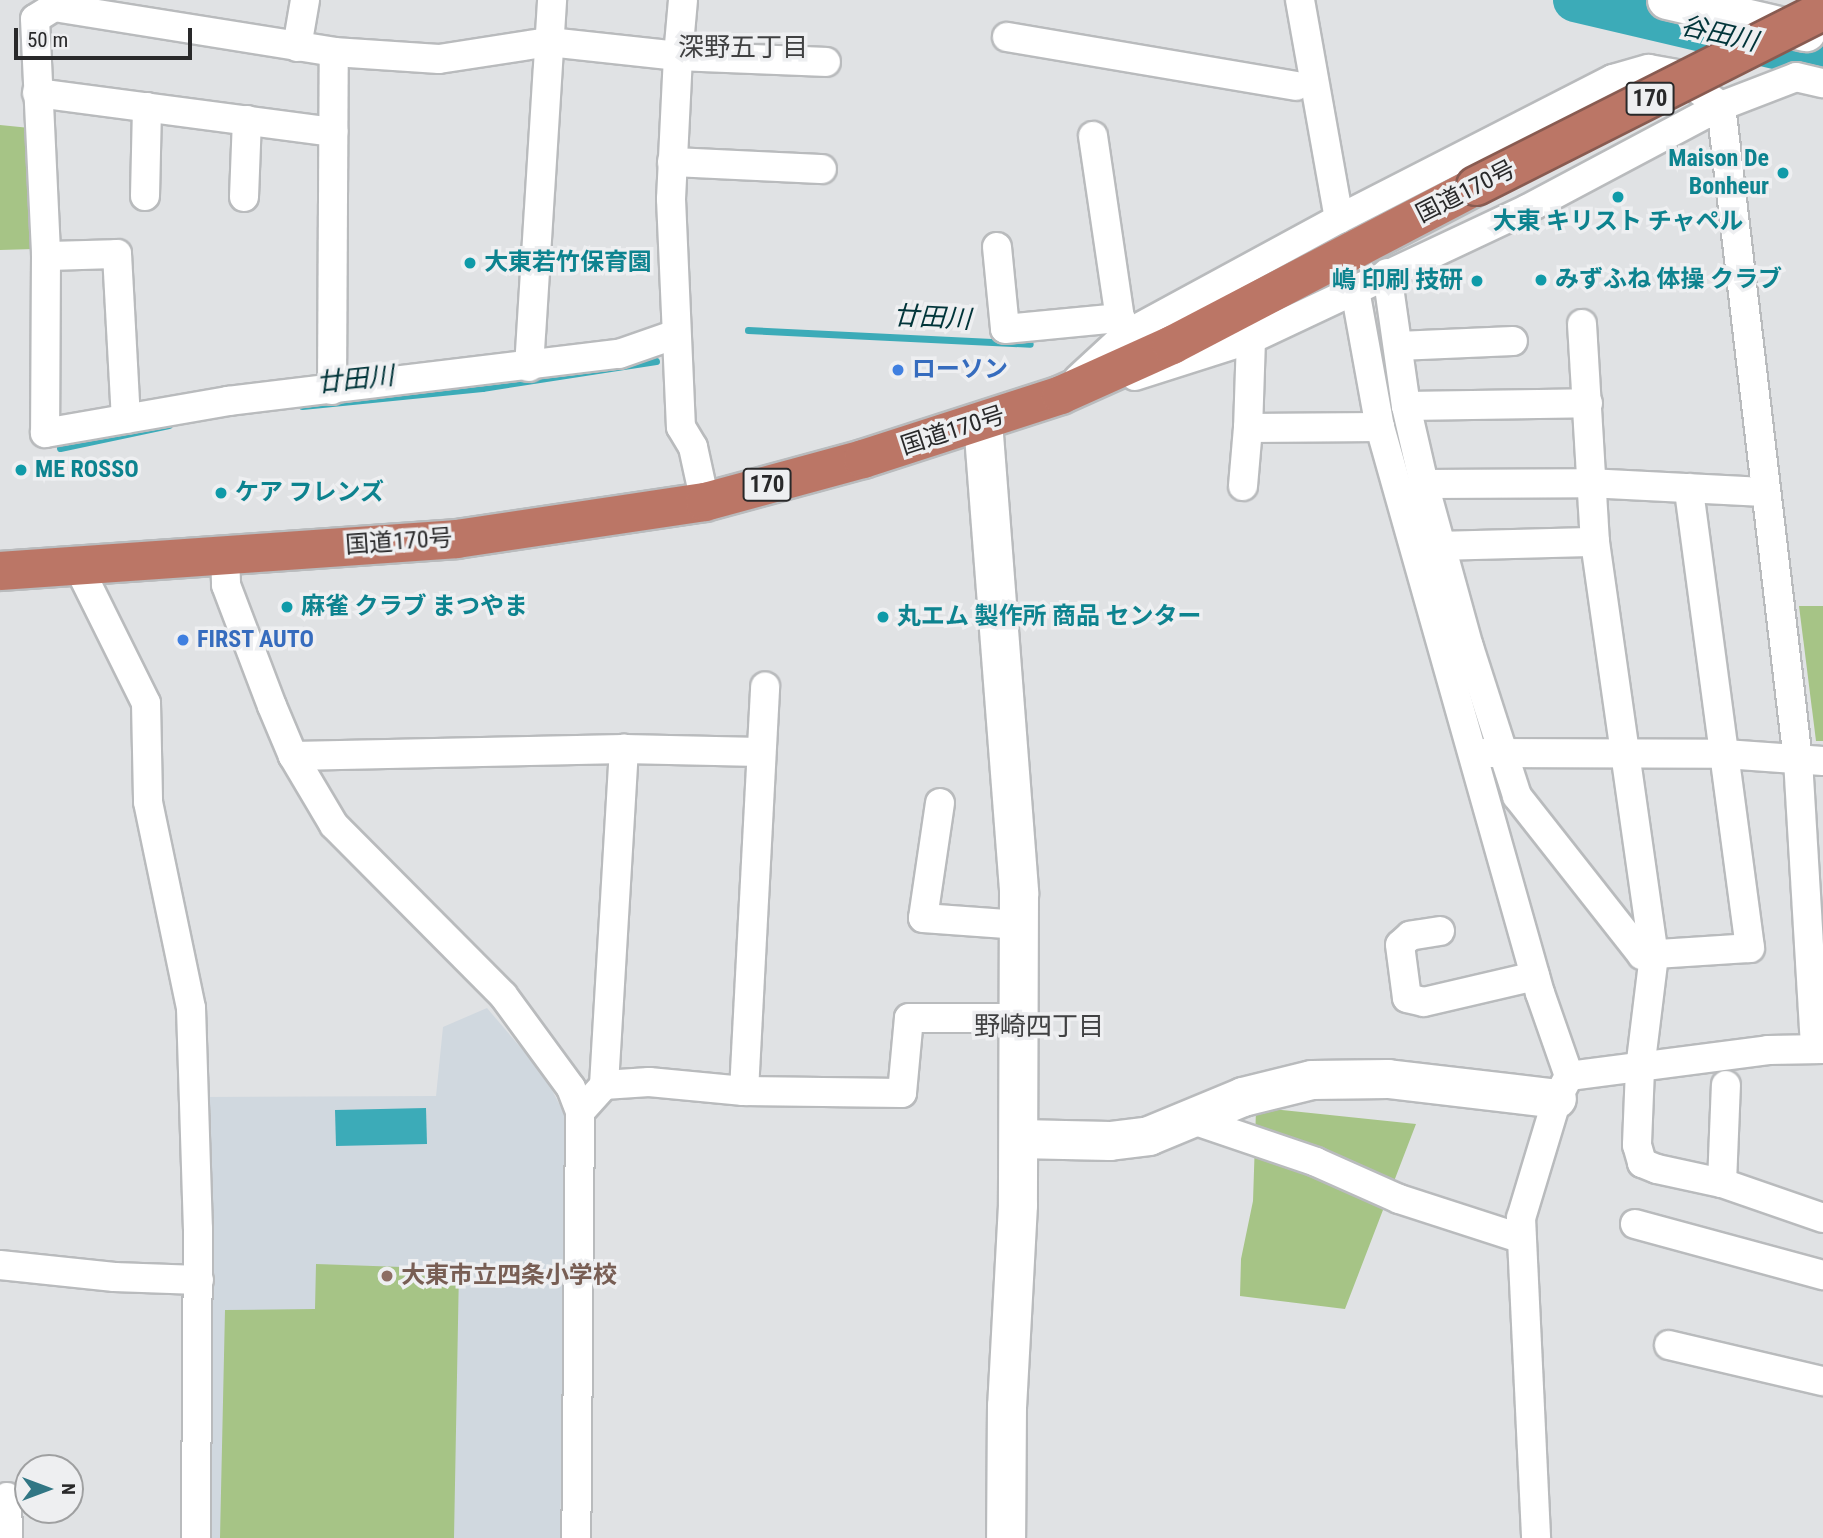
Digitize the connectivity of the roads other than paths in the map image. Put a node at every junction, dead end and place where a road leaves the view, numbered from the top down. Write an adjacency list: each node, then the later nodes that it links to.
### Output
1 (305, 0): 11 (street)
2 (552, 0): 10 (street)
3 (683, 0): 13 (street)
4 (1282, 0): 16 (street)
5 (1300, 0): 22 (street)
6 (1667, 0): 8 (street)
7 (54, 4): 11 (street); 17 (street)
8 (1817, 27): 15 (street); 41 (highway, 国道170号 / 170, bridge)
9 (1007, 37): 16 (street)
10 (549, 42): 12 (street); 13 (street); 39 (street)
11 (297, 47): 12 (street)
12 (334, 52): 21 (street)
13 (678, 56): 14 (street); 24 (street)
14 (826, 62)
15 (1810, 80): 18 (street)
16 (1296, 86): 22 (street)
17 (37, 93): 19 (street); 30 (street)
18 (1721, 106): 28 (street); 31 (street); 52 (street)
19 (147, 107): 20 (street); 26 (street)
20 (247, 120): 21 (street); 27 (street)
21 (333, 132): 40 (street)
22 (1323, 135): 28 (street)
23 (1093, 136): 34 (street)
24 (672, 162): 25 (street); 35 (street)
25 (822, 169)
26 (145, 196)
27 (244, 197)
28 (1339, 219): 34 (street)
29 (997, 247): 34 (street)
30 (46, 256): 44 (street); 44 (street)
31 (1387, 273): 32 (street); 38 (street)
32 (1355, 290): 36 (street); 46 (street)
33 (1582, 324): 42 (street)
34 (1123, 326): 41 (street)
35 (676, 334): 39 (street); 53 (street)
36 (1251, 339): 41 (street); 47 (street)
37 (1513, 341): 38 (street)
38 (1398, 346): 43 (street)
39 (529, 367): 40 (street)
40 (332, 390): 44 (street)
41 (1061, 396): 45 (highway, 国道170号 / 170)
42 (1588, 403): 43 (street); 48 (street)
43 (1406, 406): 49 (street)
44 (126, 419)
45 (983, 422): 53 (highway, 国道170号 / 170); 69 (street)
46 (1380, 427): 47 (street); 63 (street)
47 (1248, 428): 50 (street)
48 (1592, 483): 49 (street); 51 (street); 54 (street)
49 (1424, 484): 55 (street)
50 (1243, 486)
51 (1689, 488): 52 (street); 65 (street)
52 (1764, 492): 67 (street)
53 (705, 502): 56 (highway, 国道170号 / 170)
54 (1595, 542): 55 (street); 64 (street)
55 (1441, 546): 62 (street)
56 (225, 554): 57 (highway, 国道170号 / 170); 66 (street)
57 (78, 566): 58 (highway, 国道170号 / 170); 89 (street)
58 (0, 571)
59 (765, 687): 61 (street)
60 (624, 749): 61 (street); 66 (street); 76 (street)
61 (760, 752): 79 (street)
62 (1503, 752): 63 (street); 64 (street); 71 (street)
63 (1474, 753): 72 (street)
64 (1626, 753): 65 (street); 71 (street)
65 (1725, 754): 67 (street); 71 (street)
66 (293, 756): 80 (street)
67 (1810, 760): 74 (street)
68 (940, 803): 69 (street)
69 (1020, 925): 73 (street)
70 (1440, 931): 72 (street)
71 (1654, 955): 75 (street)
72 (1535, 976): 78 (street)
73 (1021, 1018): 79 (street); 82 (street)
74 (1819, 1049): 75 (street)
75 (1640, 1069): 78 (street); 83 (street)
76 (604, 1085): 79 (street); 80 (street)
77 (1726, 1085): 83 (street)
78 (1563, 1087): 81 (street); 86 (street)
79 (744, 1091)
80 (580, 1112): 95 (street)
81 (1190, 1119): 82 (street); 86 (street)
82 (1019, 1139): 96 (street)
83 (1722, 1183): 84 (street)
84 (1823, 1218)
85 (1635, 1224): 88 (street)
86 (1520, 1238): 97 (street)
87 (0, 1265): 89 (street)
88 (1823, 1275)
89 (199, 1280): 94 (street)
90 (1670, 1345): 91 (street)
91 (1823, 1381)
92 (7, 1497): 93 (street)
93 (8, 1538)
94 (197, 1538)
95 (576, 1538)
96 (1006, 1538)
97 (1536, 1538)

